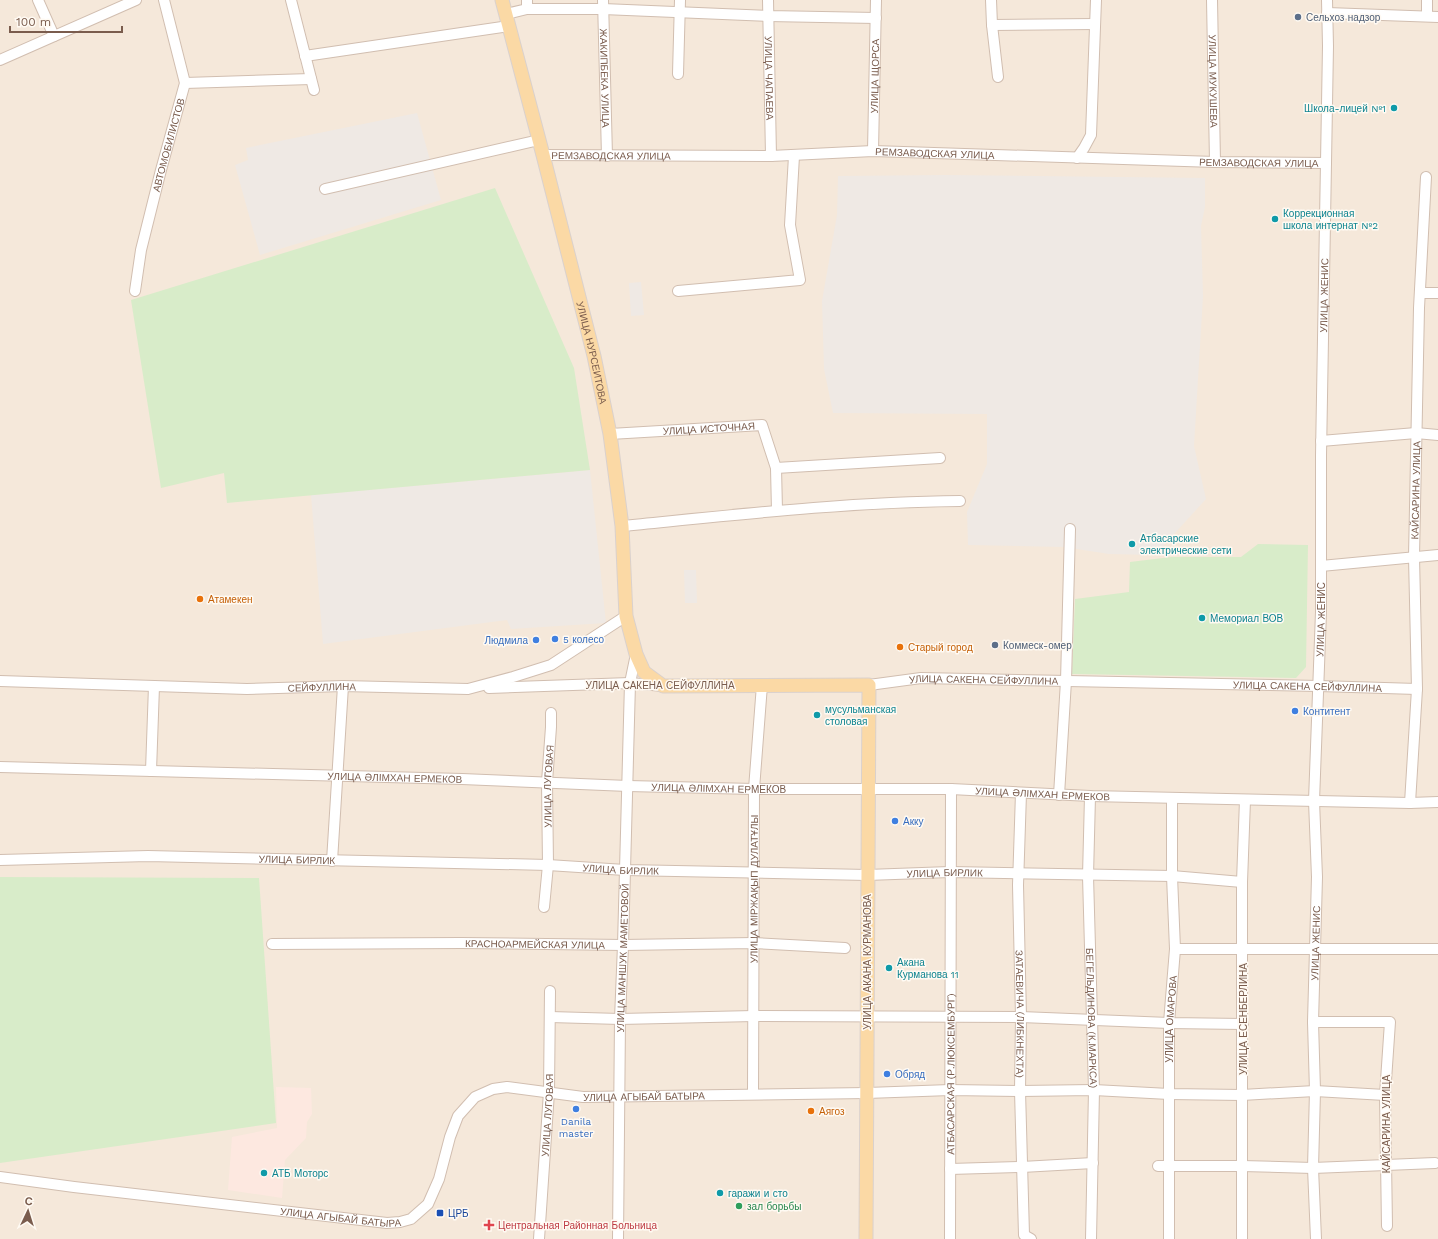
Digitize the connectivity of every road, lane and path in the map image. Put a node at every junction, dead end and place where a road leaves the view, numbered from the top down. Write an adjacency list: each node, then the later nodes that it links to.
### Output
1 (38, 0): 25 (street)
2 (136, 0): 25 (street)
3 (164, 0): 31 (street)
4 (291, 0): 26 (street)
5 (502, 0): 22 (main road, УЛИЦА НУРСЕИТОВА)
6 (680, 0): 16 (street)
7 (768, 0): 18 (street, УЛИЦА ЧАПАЕВА)
8 (876, 0): 21 (street, УЛИЦА ЩОРСА)
9 (991, 0): 24 (street)
10 (1096, 0): 23 (street)
11 (1212, 0): 40 (street, УЛИЦА МУКУШЕВА)
12 (1327, 0): 17 (street, УЛИЦА ЖЕНИС)
13 (1427, 0): 19 (street)
14 (527, 5): 15 (street); 22 (street)
15 (603, 5): 16 (street); 36 (street, ЖАКИПБЕКА УЛИЦА)
16 (680, 12): 18 (street); 28 (street)
17 (1327, 13): 19 (street); 41 (street, УЛИЦА ЖЕНИС)
18 (768, 16): 21 (street); 37 (street, УЛИЦА ЧАПАЕВА)
19 (1427, 16): 20 (street)
20 (1438, 17)
21 (876, 18): 34 (street, УЛИЦА ЩОРСА)
22 (508, 20): 26 (street); 33 (main road, УЛИЦА НУРСЕИТОВА)
23 (1095, 24): 24 (street); 39 (street)
24 (992, 25): 29 (street)
25 (54, 36): 27 (street)
26 (305, 56): 30 (street)
27 (0, 60)
28 (678, 74)
29 (998, 77)
30 (311, 79): 31 (street); 32 (street)
31 (185, 83): 44 (street, АВТОМОБИЛИСТОВ)
32 (314, 90)
33 (539, 140): 35 (main road, УЛИЦА НУРСЕИТОВА); 43 (street)
34 (873, 151): 38 (street, РЕМЗАВОДСКАЯ УЛИЦА); 39 (street, РЕМЗАВОДСКАЯ УЛИЦА)
35 (543, 155): 36 (street, РЕМЗАВОДСКАЯ УЛИЦА); 49 (main road, УЛИЦА НУРСЕИТОВА)
36 (607, 156): 37 (street, РЕМЗАВОДСКАЯ УЛИЦА)
37 (771, 156): 38 (street, РЕМЗАВОДСКАЯ УЛИЦА)
38 (794, 156): 45 (street)
39 (1077, 158): 40 (street, РЕМЗАВОДСКАЯ УЛИЦА)
40 (1215, 162): 41 (street, РЕМЗАВОДСКАЯ УЛИЦА)
41 (1326, 163): 51 (street, УЛИЦА ЖЕНИС)
42 (1426, 177): 46 (street, КАЙСАРИНА УЛИЦА)
43 (325, 189)
44 (135, 291)
45 (678, 291)
46 (1420, 293): 47 (street); 48 (street, КАЙСАРИНА УЛИЦА)
47 (1438, 293)
48 (1416, 433): 50 (street); 51 (street); 59 (street, КАЙСАРИНА УЛИЦА)
49 (610, 434): 53 (street, УЛИЦА ИСТОЧНАЯ); 56 (main road, УЛИЦА НУРСЕИТОВА)
50 (1438, 435)
51 (1321, 441): 60 (street, УЛИЦА ЖЕНИС)
52 (940, 458): 53 (street)
53 (776, 468): 55 (street, УЛИЦА ИСТОЧНАЯ)
54 (960, 501): 55 (street)
55 (777, 510): 56 (street)
56 (622, 526): 61 (main road, УЛИЦА НУРСЕИТОВА)
57 (1070, 529): 63 (street)
58 (1438, 555): 59 (street)
59 (1414, 557): 60 (street); 73 (street, КАЙСАРИНА УЛИЦА)
60 (1321, 566): 71 (street, УЛИЦА ЖЕНИС)
61 (626, 616): 62 (main road, УЛИЦА НУРСЕИТОВА); 72 (street, СЕЙФУЛЛИНА)
62 (636, 654): 65 (street, УЛИЦА МАНШУК МАМЕТОВОЙ); 70 (main road, УЛИЦА НУРСЕИТОВА)
63 (1066, 680): 67 (street, УЛИЦА САКЕНА СЕЙФУЛЛИНА); 71 (street, УЛИЦА САКЕНА СЕЙФУЛЛИНА); 84 (street)
64 (0, 681): 68 (street, СЕЙФУЛЛИНА)
65 (630, 683): 70 (street, УЛИЦА САКЕНА СЕЙФУЛЛИНА); 72 (street, УЛИЦА САКЕНА СЕЙФУЛЛИНА); 79 (street, УЛИЦА МАНШУК МАМЕТОВОЙ)
66 (762, 685): 67 (main road, УЛИЦА САКЕНА СЕЙФУЛЛИНА); 70 (main road, УЛИЦА САКЕНА СЕЙФУЛЛИНА); 80 (street, УЛИЦА МІРЖАҚЫП ДУЛАТҰЛЫ)
67 (869, 685): 81 (main road, УЛИЦА АКАНА КУРМАНОВА)
68 (154, 686): 69 (street, СЕЙФУЛЛИНА); 76 (street)
69 (343, 686): 72 (street, СЕЙФУЛЛИНА); 77 (street)
70 (663, 686)
71 (1319, 686): 73 (street, УЛИЦА САКЕНА СЕЙФУЛЛИНА); 88 (street, УЛИЦА ЖЕНИС)
72 (468, 689)
73 (1417, 689): 90 (street, КАЙСАРИНА УЛИЦА)
74 (551, 713): 78 (street, УЛИЦА ЛУГОВАЯ)
75 (0, 768): 76 (street, УЛИЦА ӘЛІМХАН ЕРМЕКОВ)
76 (151, 771): 77 (street, УЛИЦА ӘЛІМХАН ЕРМЕКОВ)
77 (337, 776): 78 (street, УЛИЦА ӘЛІМХАН ЕРМЕКОВ); 92 (street)
78 (547, 782): 79 (street, УЛИЦА ӘЛІМХАН ЕРМЕКОВ); 93 (street, УЛИЦА ЛУГОВАЯ)
79 (628, 786): 80 (street, УЛИЦА ӘЛІМХАН ЕРМЕКОВ); 94 (street, УЛИЦА МАНШУК МАМЕТОВОЙ)
80 (754, 789): 81 (street, УЛИЦА ӘЛІМХАН ЕРМЕКОВ); 95 (street, УЛИЦА МІРЖАҚЫП ДУЛАТҰЛЫ)
81 (869, 789): 82 (street, УЛИЦА ӘЛІМХАН ЕРМЕКОВ); 98 (main road, УЛИЦА АКАНА КУРМАНОВА)
82 (950, 789): 83 (street, УЛИЦА ӘЛІМХАН ЕРМЕКОВ); 96 (street, АТБАСАРСКАЯ (Р.ЛЮКСЕМБУРГ))
83 (1021, 793): 84 (street, УЛИЦА ӘЛІМХАН ЕРМЕКОВ); 97 (street, ЗАТАЕВИЧА (ЛИБКНЕХТА))
84 (1059, 795): 85 (street, УЛИЦА ӘЛІМХАН ЕРМЕКОВ)
85 (1090, 796): 86 (street, УЛИЦА ӘЛІМХАН ЕРМЕКОВ); 99 (street, БЕГЕЛЬДИНОВА (К.МАРКСА))
86 (1172, 798): 87 (street, УЛИЦА ӘЛІМХАН ЕРМЕКОВ); 100 (street, УЛИЦА ОМАРОВА)
87 (1245, 800): 88 (street, УЛИЦА ӘЛІМХАН ЕРМЕКОВ); 101 (street, УЛИЦА ЕСЕНБЕРЛИНА)
88 (1314, 801): 90 (street, УЛИЦА ӘЛІМХАН ЕРМЕКОВ); 108 (street, УЛИЦА ЖЕНИС)
89 (1438, 802): 90 (street, УЛИЦА ӘЛІМХАН ЕРМЕКОВ)
90 (1410, 803)
91 (0, 860): 92 (street, УЛИЦА БИРЛИК)
92 (332, 861): 93 (street, УЛИЦА БИРЛИК)
93 (548, 865): 94 (street, УЛИЦА БИРЛИК); 102 (street, УЛИЦА ЛУГОВАЯ)
94 (625, 870): 95 (street, УЛИЦА БИРЛИК); 105 (street, УЛИЦА МАНШУК МАМЕТОВОЙ)
95 (755, 872): 98 (street, УЛИЦА БИРЛИК); 103 (street, УЛИЦА МІРЖАҚЫП ДУЛАТҰЛЫ)
96 (950, 872): 97 (street, УЛИЦА БИРЛИК); 98 (street, УЛИЦА БИРЛИК); 116 (street, АТБАСАРСКАЯ (Р.ЛЮКСЕМБУРГ))
97 (1018, 874): 99 (street, УЛИЦА БИРЛИК); 113 (street, ЗАТАЕВИЧА (ЛИБКНЕХТА))
98 (867, 875): 115 (main road, УЛИЦА АКАНА КУРМАНОВА)
99 (1088, 876): 100 (street, УЛИЦА БИРЛИК); 118 (street, БЕГЕЛЬДИНОВА (К.МАРКСА))
100 (1172, 876): 101 (street, УЛИЦА БИРЛИК); 109 (street, УЛИЦА ОМАРОВА)
101 (1242, 882): 107 (street, УЛИЦА ЕСЕНБЕРЛИНА)
102 (544, 907)
103 (754, 943): 105 (street, КРАСНОАРМЕЙСКАЯ УЛИЦА); 106 (street, КРАСНОАРМЕЙСКАЯ УЛИЦА); 112 (street, УЛИЦА МІРЖАҚЫП ДУЛАТҰЛЫ)
104 (272, 944): 105 (street, КРАСНОАРМЕЙСКАЯ УЛИЦА)
105 (623, 945): 117 (street, УЛИЦА МАНШУК МАМЕТОВОЙ)
106 (845, 948)
107 (1243, 948): 108 (street); 109 (street); 121 (street, УЛИЦА ЕСЕНБЕРЛИНА)
108 (1315, 948): 110 (street); 119 (street, УЛИЦА ЖЕНИС)
109 (1175, 949): 120 (street, УЛИЦА ОМАРОВА)
110 (1438, 949)
111 (550, 991): 114 (street, УЛИЦА ЛУГОВАЯ)
112 (754, 1016): 115 (street); 117 (street); 128 (street, УЛИЦА МІРЖАҚЫП ДУЛАТҰЛЫ)
113 (1021, 1016): 116 (street); 118 (street); 124 (street, ЗАТАЕВИЧА (ЛИБКНЕХТА))
114 (550, 1017): 117 (street); 126 (street, УЛИЦА ЛУГОВАЯ)
115 (867, 1017): 116 (street); 127 (main road, УЛИЦА АКАНА КУРМАНОВА)
116 (950, 1017): 122 (street, АТБАСАРСКАЯ (Р.ЛЮКСЕМБУРГ))
117 (620, 1019): 132 (street, УЛИЦА МАНШУК МАМЕТОВОЙ)
118 (1093, 1019): 120 (street); 123 (street, БЕГЕЛЬДИНОВА (К.МАРКСА))
119 (1313, 1022): 125 (street, УЛИЦА ЖЕНИС); 131 (street, КАЙСАРИНА УЛИЦА)
120 (1169, 1023): 121 (street); 129 (street, УЛИЦА ОМАРОВА)
121 (1243, 1024): 130 (street, УЛИЦА ЕСЕНБЕРЛИНА)
122 (950, 1090): 124 (street, УЛИЦА АГЫБАЙ БАТЫРА); 127 (street, УЛИЦА АГЫБАЙ БАТЫРА); 141 (street, АТБАСАРСКАЯ (Р.ЛЮКСЕМБУРГ))
123 (1094, 1090): 124 (street, УЛИЦА АГЫБАЙ БАТЫРА); 129 (street, УЛИЦА АГЫБАЙ БАТЫРА); 133 (street, БЕГЕЛЬДИНОВА (К.МАРКСА))
124 (1020, 1091): 139 (street, ЗАТАЕВИЧА (ЛИБКНЕХТА))
125 (1315, 1091): 130 (street, УЛИЦА АГЫБАЙ БАТЫРА); 131 (street, УЛИЦА АГЫБАЙ БАТЫРА); 140 (street, УЛИЦА ЖЕНИС)
126 (549, 1092): 132 (street, УЛИЦА АГЫБАЙ БАТЫРА); 142 (street, УЛИЦА АГЫБАЙ БАТЫРА); 145 (street, УЛИЦА ЛУГОВАЯ)
127 (867, 1093): 128 (street, УЛИЦА АГЫБАЙ БАТЫРА); 147 (main road, УЛИЦА АКАНА КУРМАНОВА)
128 (753, 1094): 132 (street, УЛИЦА АГЫБАЙ БАТЫРА)
129 (1169, 1094): 130 (street, УЛИЦА АГЫБАЙ БАТЫРА); 137 (street, УЛИЦА ОМАРОВА)
130 (1242, 1095): 138 (street, УЛИЦА ЕСЕНБЕРЛИНА)
131 (1384, 1095): 135 (street, КАЙСАРИНА УЛИЦА)
132 (620, 1097): 146 (street, УЛИЦА МАНШУК МАМЕТОВОЙ)
133 (1093, 1163): 139 (street); 149 (street, БЕГЕЛЬДИНОВА (К.МАРКСА))
134 (1435, 1163): 135 (street)
135 (1386, 1165): 140 (street); 143 (street, КАЙСАРИНА УЛИЦА)
136 (1158, 1166): 137 (street)
137 (1169, 1166): 138 (street); 150 (street, УЛИЦА ОМАРОВА)
138 (1242, 1166): 140 (street); 151 (street, УЛИЦА ЕСЕНБЕРЛИНА)
139 (1022, 1167): 141 (street); 144 (street, ЗАТАЕВИЧА (ЛИБКНЕХТА))
140 (1313, 1168): 152 (street, УЛИЦА ЖЕНИС)
141 (950, 1169): 148 (street, АТБАСАРСКАЯ (Р.ЛЮКСЕМБУРГ))
142 (0, 1176)
143 (1387, 1226)
144 (1027, 1237)
145 (539, 1239)
146 (618, 1239)
147 (866, 1239)
148 (950, 1239)
149 (1092, 1239)
150 (1170, 1239)
151 (1242, 1239)
152 (1316, 1239)

